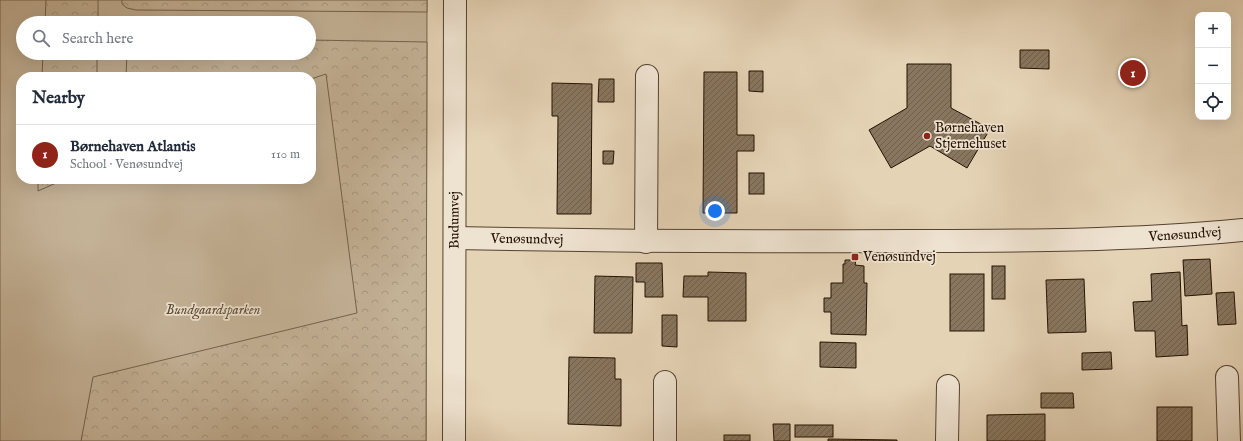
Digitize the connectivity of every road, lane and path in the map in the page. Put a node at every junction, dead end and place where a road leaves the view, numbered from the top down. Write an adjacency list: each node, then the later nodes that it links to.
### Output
1 (455, 0): 4 (street, Budumvej)
2 (647, 76): 5 (street)
3 (1243, 230): 5 (street, Venøsundvej)
4 (455, 238): 5 (street, Venøsundvej); 9 (street, Budumvej)
5 (646, 242)
6 (1227, 377): 12 (street)
7 (665, 382): 10 (street)
8 (948, 386): 11 (street)
9 (454, 441)
10 (665, 441)
11 (948, 441)
12 (1229, 441)

